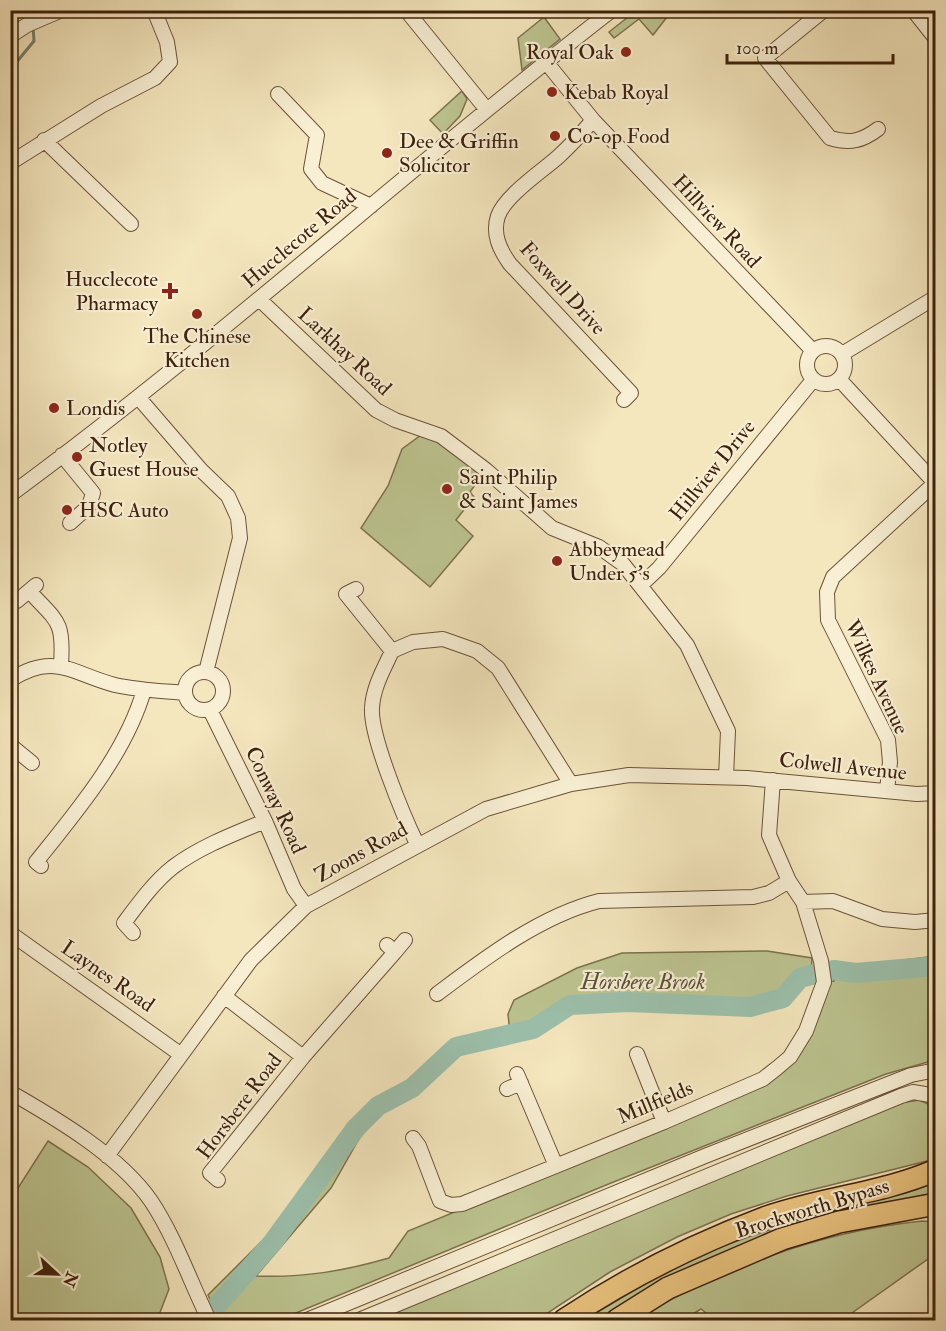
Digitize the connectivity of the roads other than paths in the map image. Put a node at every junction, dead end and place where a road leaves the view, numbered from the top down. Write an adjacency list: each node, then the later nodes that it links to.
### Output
1 (62, 10): 7 (street)
2 (154, 10): 14 (street)
3 (612, 10): 9 (street, Hucclecote Road)
4 (824, 10): 13 (street)
5 (913, 10): 8 (street)
6 (408, 12): 11 (street)
7 (10, 36)
8 (936, 39)
9 (546, 62): 11 (street, Hucclecote Road); 12 (street, Hillview Road)
10 (278, 94): 16 (street)
11 (487, 110): 16 (street, Hucclecote Road)
12 (593, 120): 20 (street, Hillview Road); 24 (street, Foxwell Drive)
13 (878, 129)
14 (44, 140): 15 (street); 17 (street)
15 (10, 163)
16 (371, 206): 19 (street, Hucclecote Road)
17 (130, 224)
18 (936, 297): 21 (street)
19 (259, 299): 25 (street, Hucclecote Road); 30 (street, Larkhay Road)
20 (813, 351): 21 (street); 23 (street)
21 (842, 354): 22 (street)
22 (839, 379): 23 (street); 27 (street)
23 (813, 380): 30 (street, Hillview Drive)
24 (631, 393)
25 (138, 397): 26 (street, Hucclecote Road); 35 (street)
26 (62, 455): 28 (street, Hucclecote Road); 29 (street)
27 (935, 483): 44 (street, Wilkes Avenue)
28 (10, 495)
29 (70, 523)
30 (641, 585): 40 (street, Larkhay Road)
31 (346, 595): 33 (street)
32 (17, 601): 34 (street)
33 (392, 651): 43 (street); 47 (street)
34 (61, 665): 36 (street); 37 (street)
35 (206, 672): 38 (street); 39 (street)
36 (10, 680)
37 (144, 690): 38 (street); 48 (street)
38 (185, 693): 39 (street)
39 (210, 710): 46 (street, Conway Road)
40 (726, 777): 41 (street, Zoons Road); 43 (street, Zoons Road)
41 (747, 778): 42 (street, Colwell Avenue)
42 (773, 780): 44 (street, Colwell Avenue); 49 (street)
43 (571, 784): 47 (street, Zoons Road)
44 (887, 791): 45 (street, Colwell Avenue)
45 (936, 793)
46 (265, 821): 51 (street, Conway Road); 53 (street)
47 (417, 844): 51 (street, Zoons Road)
48 (35, 861)
49 (789, 880): 50 (street); 56 (street)
50 (803, 902): 52 (street); 67 (street, Millfields)
51 (306, 906): 57 (street, Zoons Road)
52 (936, 920)
53 (124, 924)
54 (10, 933): 58 (street, Laynes Road)
55 (405, 940): 59 (street, Horsbere Road)
56 (437, 994)
57 (224, 996): 58 (street, Zoons Road); 59 (street, Horsbere Road)
58 (180, 1054): 69 (street, Zoons Road)
59 (303, 1057): 74 (street, Horsbere Road)
60 (627, 1070): 67 (street)
61 (936, 1070): 62 (street)
62 (911, 1075): 63 (street); 70 (street)
63 (936, 1076)
64 (507, 1089): 71 (street)
65 (10, 1092): 69 (street)
66 (936, 1096): 73 (street)
67 (664, 1122): 71 (street, Millfields)
68 (413, 1138): 71 (street, Millfields)
69 (107, 1156): 78 (street)
70 (705, 1156): 73 (street); 79 (street)
71 (556, 1166)
72 (936, 1170): 81 (highway, Brockworth Bypass)
73 (712, 1174): 80 (street)
74 (218, 1180)
75 (936, 1204): 76 (highway, Brockworth Bypass)
76 (894, 1210): 77 (highway); 82 (highway, Brockworth Bypass)
77 (936, 1211)
78 (209, 1320)
79 (307, 1320)
80 (359, 1320)
81 (564, 1320)
82 (617, 1320)

